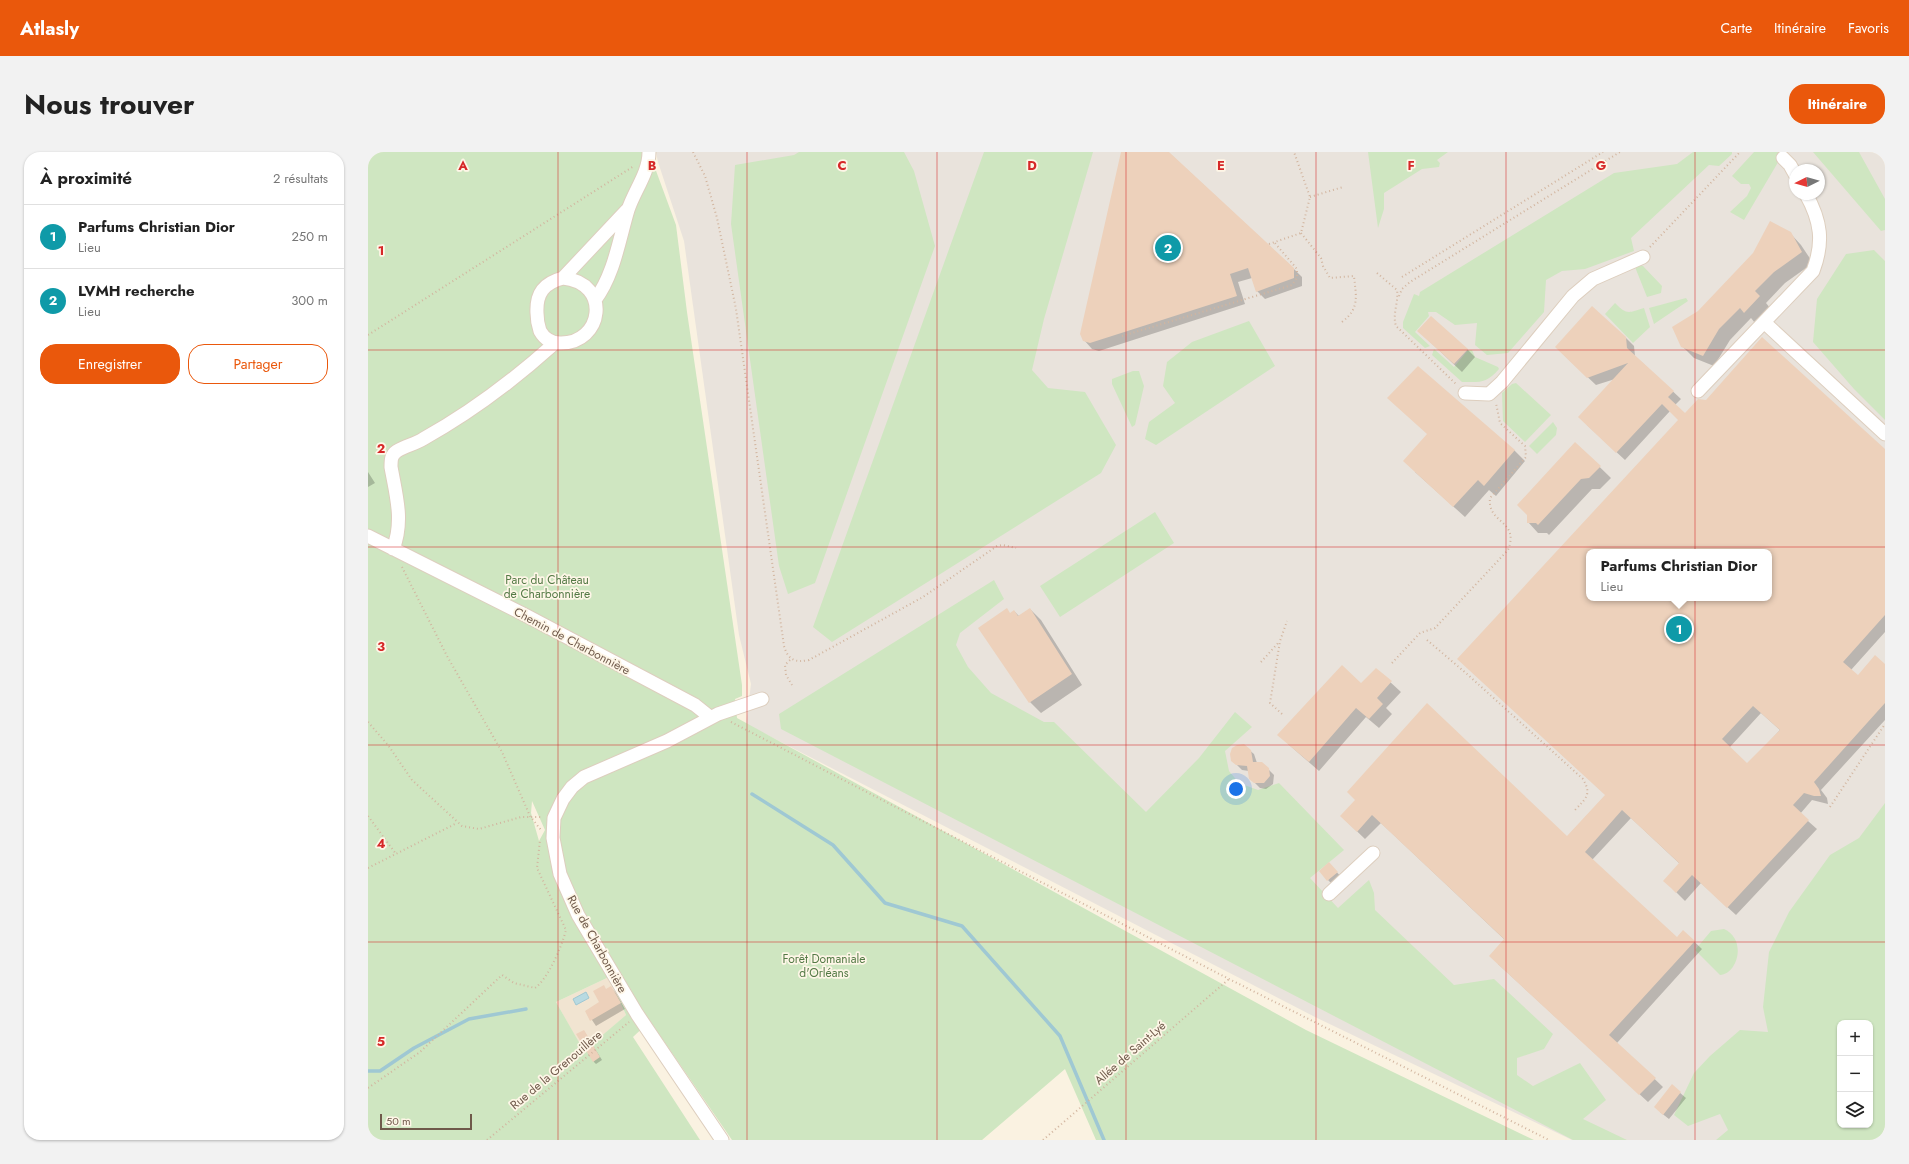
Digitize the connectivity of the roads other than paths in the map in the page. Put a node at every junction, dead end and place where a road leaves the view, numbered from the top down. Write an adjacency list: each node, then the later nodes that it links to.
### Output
1 (649, 155): 5 (street)
2 (1783, 158): 3 (street)
3 (1789, 164)
4 (1809, 200): 9 (street)
5 (629, 209): 7 (street); 8 (street)
6 (1646, 253): 11 (street)
7 (563, 278): 8 (street); 10 (street)
8 (595, 300): 10 (street)
9 (1765, 323): 12 (street); 13 (street)
10 (555, 343): 15 (street)
11 (1463, 390)
12 (1698, 390)
13 (1885, 434)
14 (368, 536): 15 (street, Chemin de Charbonnière)
15 (393, 548): 17 (street, Chemin de Charbonnière)
16 (762, 699): 17 (street, Rue de Charbonnière)
17 (714, 715): 20 (street, Rue de Charbonnière)
18 (1373, 853): 19 (street)
19 (1328, 894)
20 (722, 1140)

